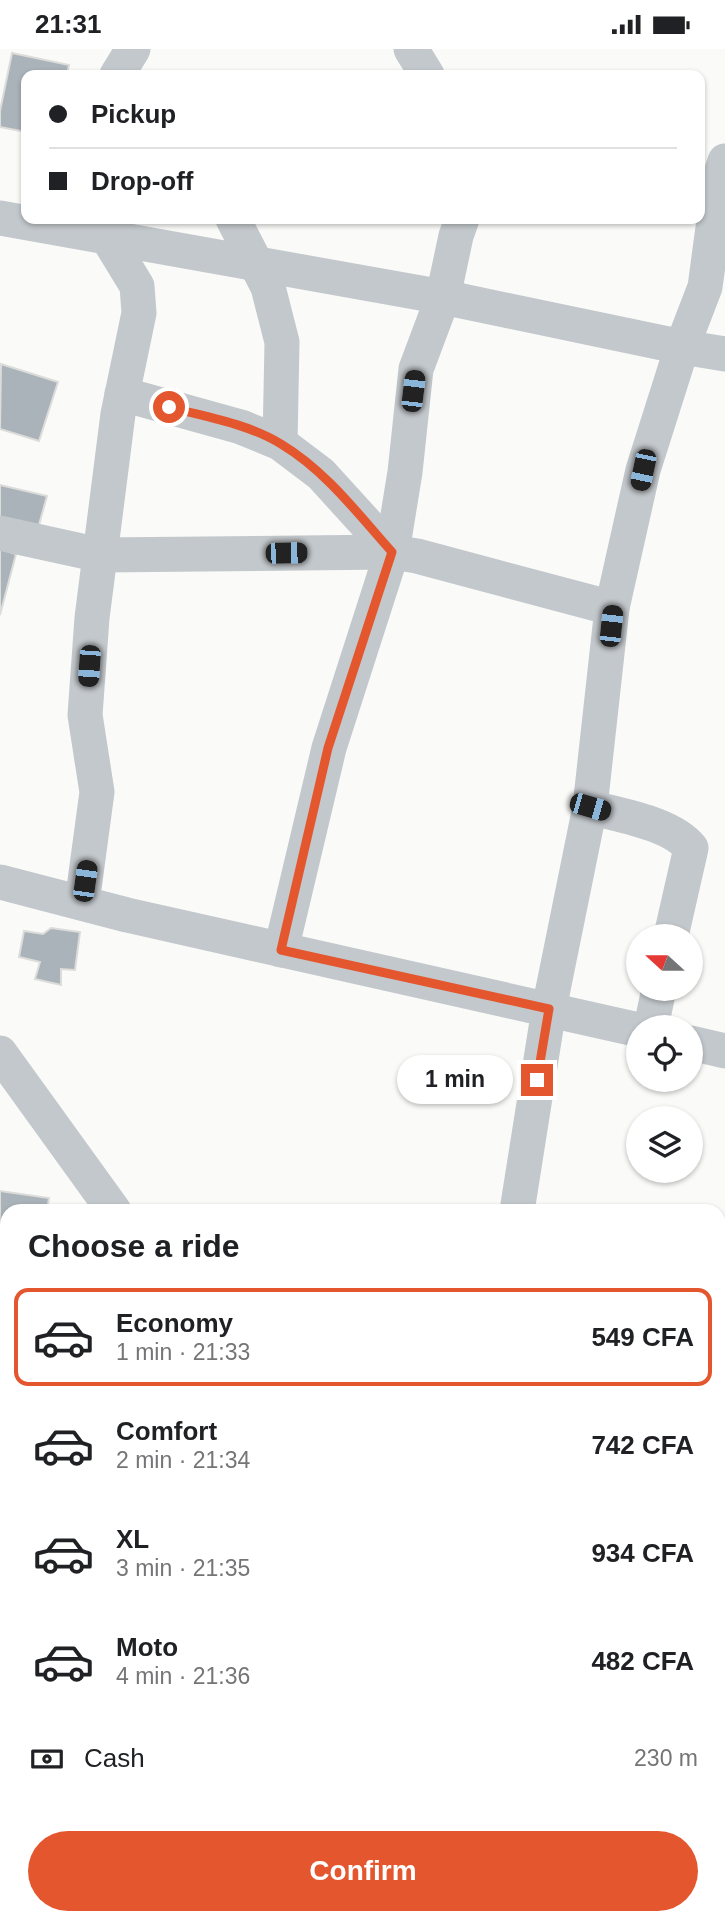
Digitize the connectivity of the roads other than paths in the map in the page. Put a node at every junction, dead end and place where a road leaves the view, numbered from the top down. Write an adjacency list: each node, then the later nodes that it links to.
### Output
1 (411, 49): 2 (street)
2 (424, 70)
3 (715, 170): 12 (street)
4 (0, 218): 5 (street)
5 (21, 220)
6 (61, 224): 9 (street)
7 (236, 224): 10 (street)
8 (461, 224): 11 (street)
9 (101, 228): 10 (street); 14 (street)
10 (256, 263): 11 (street); 15 (street)
11 (443, 297): 12 (street); 17 (street)
12 (682, 347): 13 (street); 19 (street)
13 (725, 354)
14 (122, 394): 15 (street); 18 (street)
15 (280, 443): 17 (street)
16 (0, 533): 18 (street)
17 (392, 552): 18 (street); 19 (street); 24 (street)
18 (100, 555): 22 (street)
19 (612, 608): 20 (street)
20 (590, 807): 23 (street); 25 (street)
21 (2, 892): 22 (street)
22 (82, 903): 24 (street)
23 (674, 924)
24 (281, 950): 25 (street)
25 (549, 1009): 26 (street); 31 (street)
26 (626, 1027)
27 (703, 1046): 28 (street)
28 (725, 1051)
29 (0, 1053): 30 (street)
30 (109, 1204)
31 (518, 1204)

